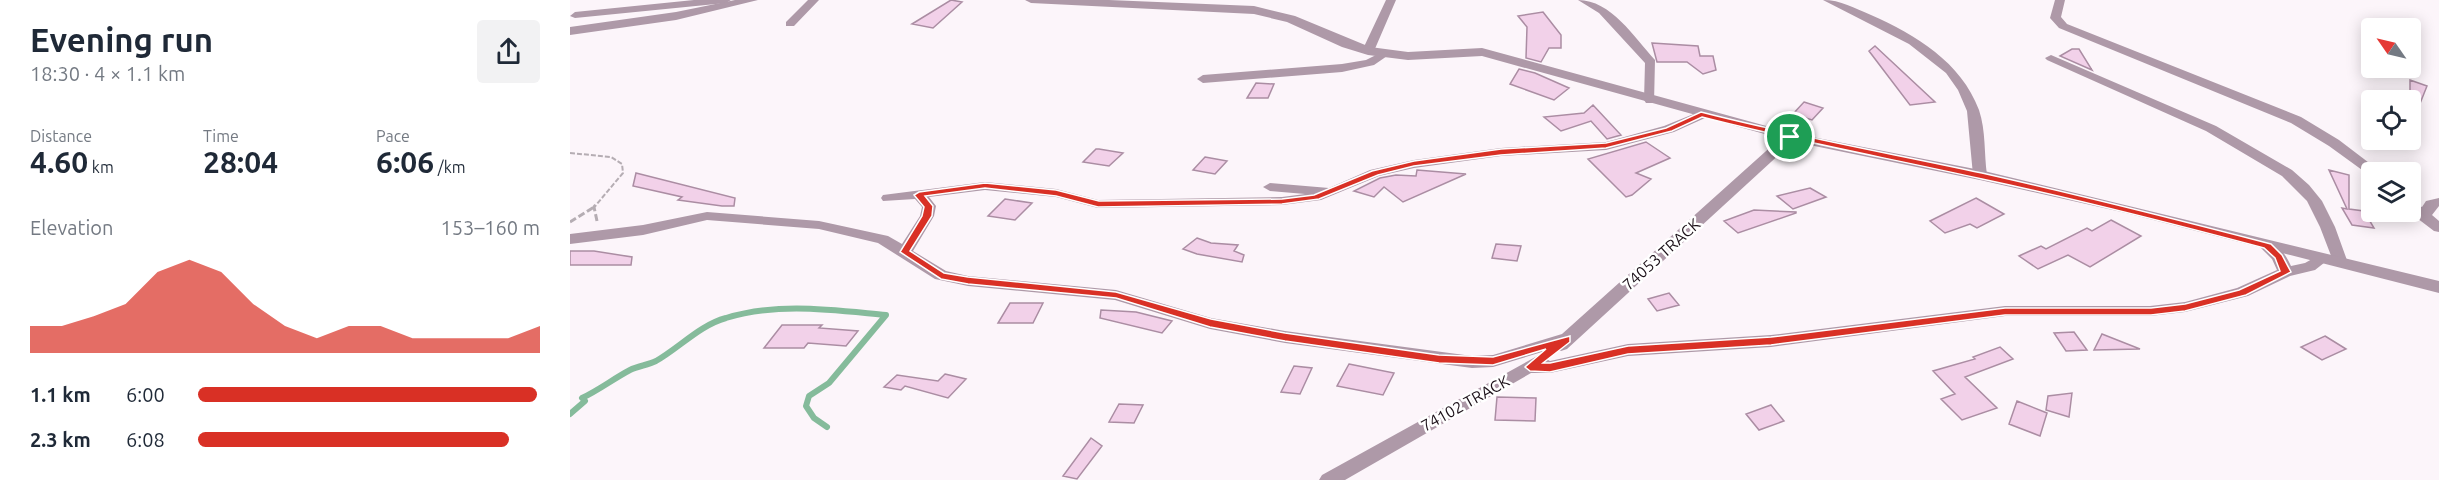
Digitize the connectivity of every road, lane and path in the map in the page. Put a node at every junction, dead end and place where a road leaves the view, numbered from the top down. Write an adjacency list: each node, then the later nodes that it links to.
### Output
1 (726, 0): 9 (street)
2 (752, 0): 12 (street)
3 (814, 0): 11 (street)
4 (1031, 0): 13 (street)
5 (1391, 0): 13 (street)
6 (1582, 0): 17 (street)
7 (1828, 0): 22 (street)
8 (2060, 0): 21 (street)
9 (650, 4): 10 (street)
10 (575, 15)
11 (790, 24)
12 (570, 31)
13 (1368, 51): 14 (street)
14 (1384, 54): 16 (street); 17 (street)
15 (2051, 58): 38 (street)
16 (1203, 80)
17 (1650, 100): 18 (street)
18 (1701, 115): 19 (street); 24 (street)
19 (1790, 137): 22 (street); 41 (street, 74053 TRACK)
20 (570, 153): 28 (path)
21 (2361, 162)
22 (1980, 176): 35 (street)
23 (1270, 187): 24 (street)
24 (1331, 192): 25 (street)
25 (919, 195): 26 (street); 36 (street)
26 (888, 198)
27 (2439, 202): 30 (street)
28 (594, 207): 31 (path); 33 (path)
29 (2421, 214): 30 (street)
30 (2424, 217): 32 (street)
31 (570, 222)
32 (2439, 228)
33 (606, 235): 34 (street); 36 (street)
34 (570, 239)
35 (2267, 246): 37 (street); 39 (street)
36 (904, 252): 41 (street)
37 (2321, 259): 38 (street); 39 (street, 74102 TRACK)
38 (2340, 263): 40 (street)
39 (2286, 272): 42 (street, 74102 TRACK)
40 (2439, 286)
41 (1566, 339): 42 (street, 74053 TRACK)
42 (1530, 367): 43 (street, 74102 TRACK)
43 (1329, 480)

